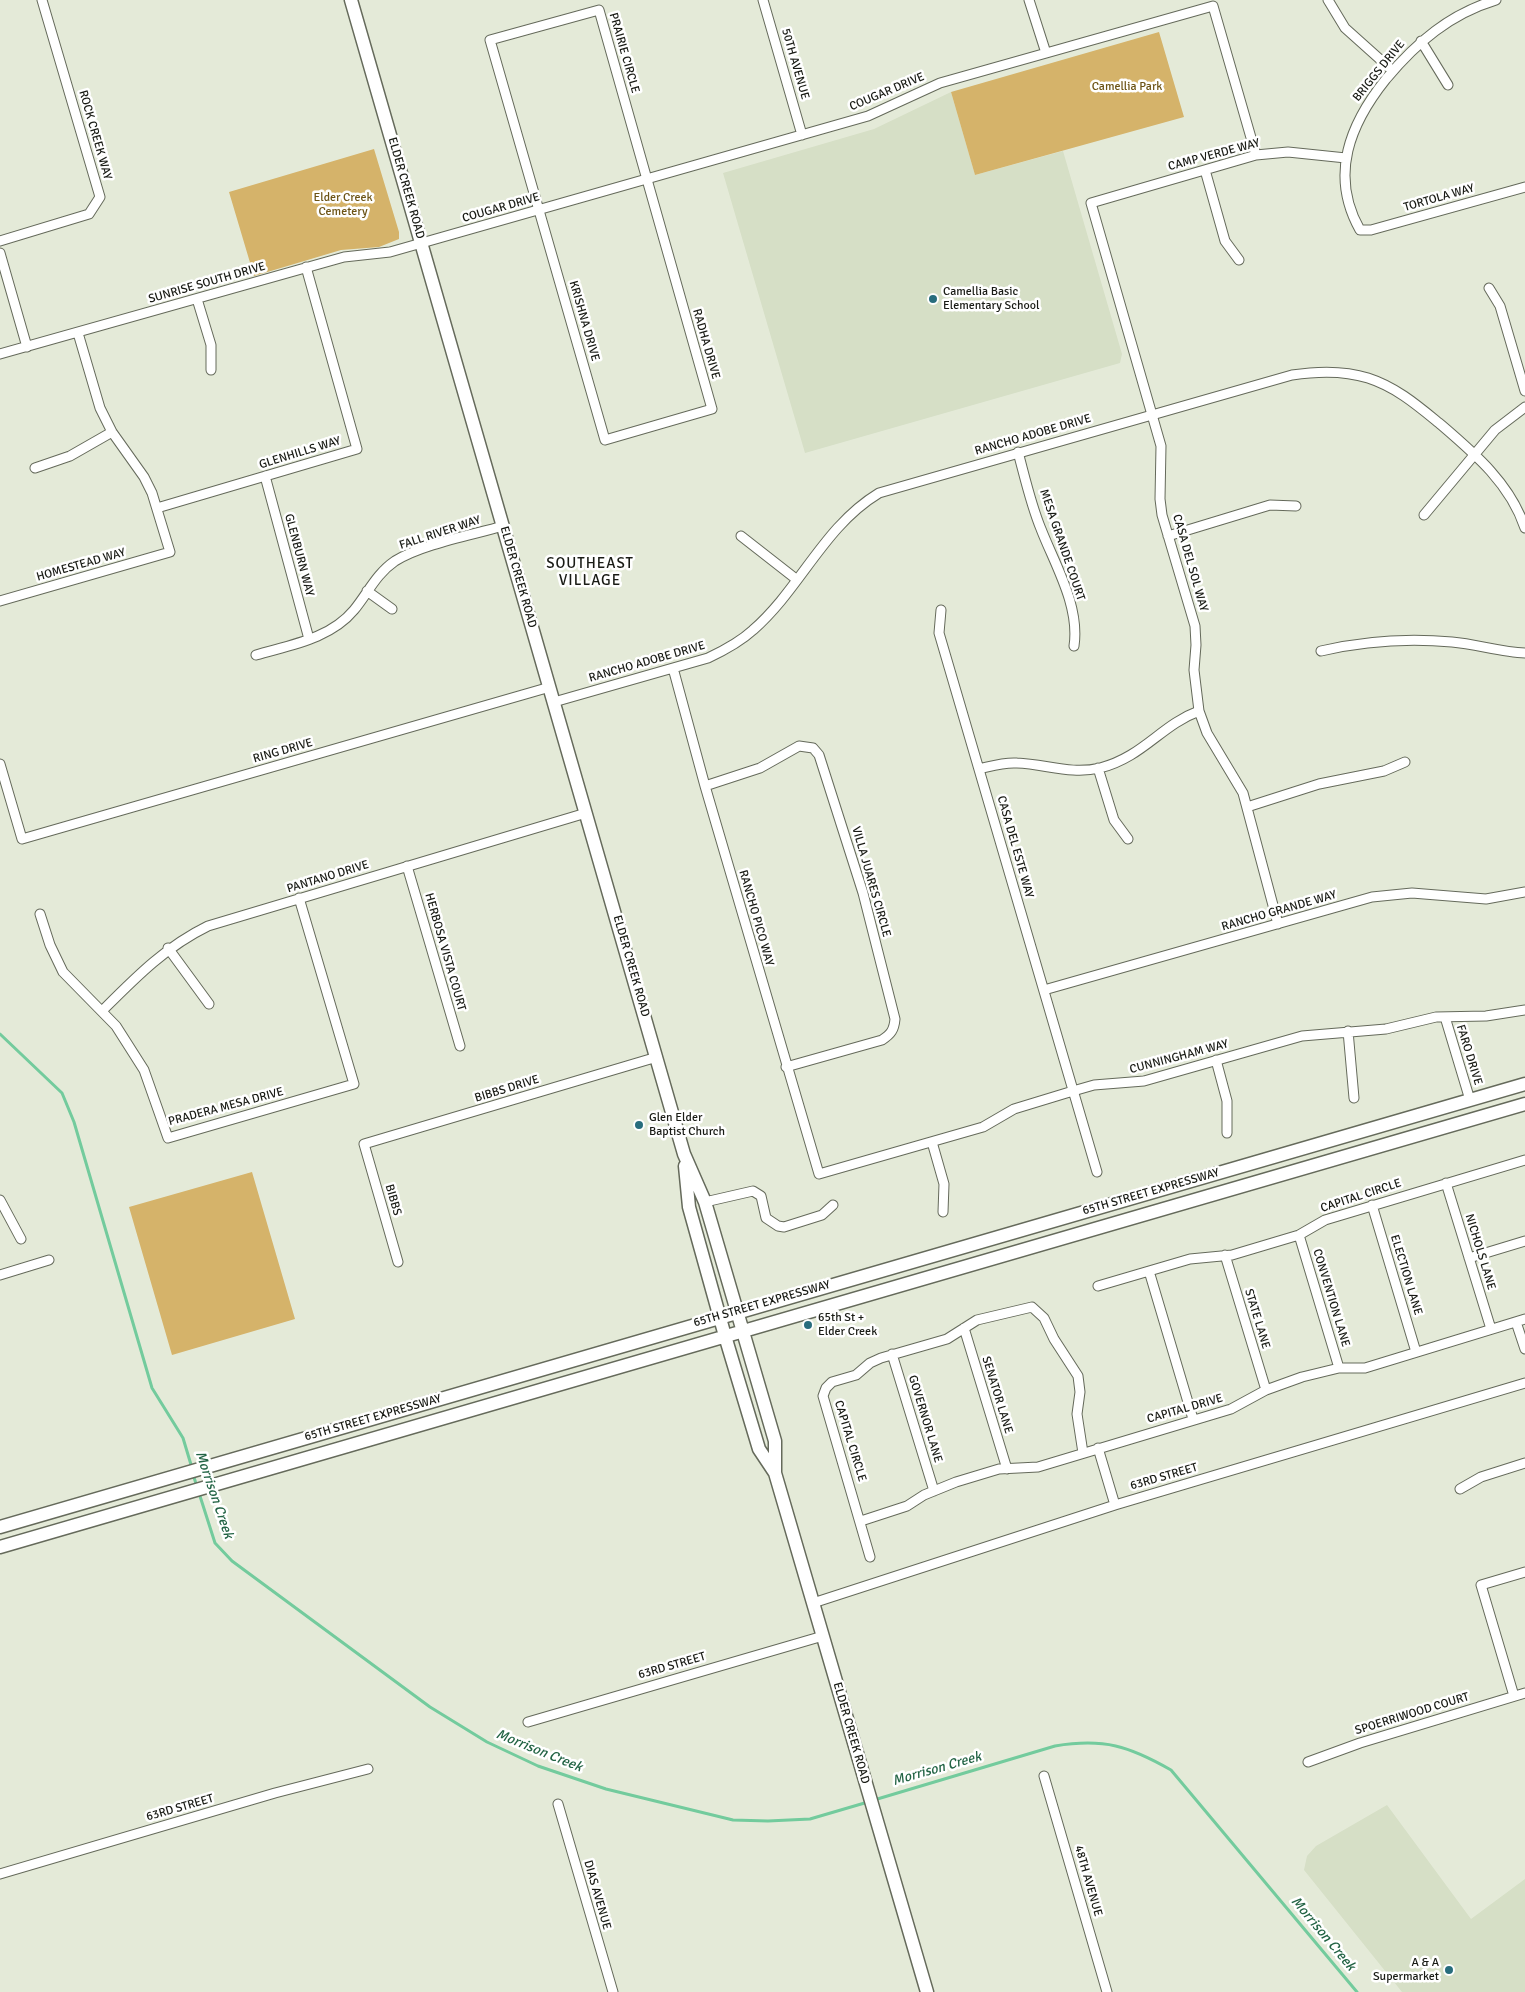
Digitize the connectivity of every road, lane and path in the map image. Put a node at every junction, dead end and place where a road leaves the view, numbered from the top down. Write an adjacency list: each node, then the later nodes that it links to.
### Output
1 (42, 0): 20 (street, ROCK CREEK WAY)
2 (351, 0): 21 (main road, ELDER CREEK ROAD)
3 (763, 0): 11 (street, 50TH AVENUE)
4 (1030, 0): 8 (street)
5 (1328, 0): 9 (street)
6 (1496, 0): 7 (street, BRIGGS DRIVE)
7 (1421, 41): 9 (street, BRIGGS DRIVE); 10 (street)
8 (1046, 53): 11 (street, COUGAR DRIVE); 12 (street, COUGAR DRIVE)
9 (1393, 71): 13 (street, BRIGGS DRIVE)
10 (1448, 85)
11 (802, 135): 15 (street, COUGAR DRIVE)
12 (1256, 155): 13 (street, CAMP VERDE WAY); 14 (street, CAMP VERDE WAY)
13 (1346, 158): 19 (street, BRIGGS DRIVE)
14 (1204, 170): 17 (street, CAMP VERDE WAY); 23 (street)
15 (647, 179): 18 (street, COUGAR DRIVE); 18 (street, PRAIRIE CIRCLE); 35 (street, RADHA DRIVE)
16 (1525, 187): 19 (street, TORTOLA WAY)
17 (1091, 203): 33 (street, CASA DEL SOL WAY)
18 (539, 210): 21 (street, COUGAR DRIVE); 35 (street, KRISHNA DRIVE)
19 (1360, 230)
20 (0, 240)
21 (422, 243): 24 (street, SUNRISE SOUTH DRIVE); 43 (main road, ELDER CREEK ROAD)
22 (0, 253): 28 (street)
23 (1239, 260)
24 (306, 268): 26 (street, SUNRISE SOUTH DRIVE); 39 (street, GLENHILLS WAY)
25 (1489, 288): 31 (street)
26 (197, 299): 27 (street, SUNRISE SOUTH DRIVE); 30 (street)
27 (78, 333): 28 (street, SUNRISE SOUTH DRIVE); 34 (street)
28 (27, 347): 29 (street, SUNRISE SOUTH DRIVE)
29 (0, 354)
30 (211, 370)
31 (1525, 391)
32 (1525, 407): 37 (street)
33 (1152, 414): 36 (street, RANCHO ADOBE DRIVE); 37 (street, RANCHO ADOBE DRIVE); 46 (street, CASA DEL SOL WAY)
34 (112, 432): 38 (street); 41 (street)
35 (605, 440)
36 (1018, 452): 47 (street, RANCHO ADOBE DRIVE); 53 (street, MESA GRANDE COURT)
37 (1475, 453): 42 (street); 44 (street, RANCHO ADOBE DRIVE)
38 (35, 468)
39 (264, 476): 41 (street, GLENHILLS WAY); 52 (street, GLENBURN WAY)
40 (1296, 506): 46 (street)
41 (157, 508): 49 (street, HOMESTEAD WAY)
42 (1424, 515)
43 (504, 526): 48 (street, FALL RIVER WAY); 58 (main road, ELDER CREEK ROAD)
44 (1525, 528)
45 (741, 536): 47 (street)
46 (1168, 536): 60 (street, CASA DEL SOL WAY)
47 (796, 580): 57 (street, RANCHO ADOBE DRIVE)
48 (367, 591): 50 (street); 52 (street, FALL RIVER WAY)
49 (0, 601)
50 (392, 609)
51 (941, 610): 64 (street, CASA DEL ESTE WAY)
52 (309, 639): 56 (street, FALL RIVER WAY)
53 (1074, 646)
54 (1321, 651): 55 (street)
55 (1525, 653)
56 (256, 655)
57 (673, 668): 59 (street, RANCHO ADOBE DRIVE); 65 (street, RANCHO PICO WAY)
58 (550, 687): 59 (main road, ELDER CREEK ROAD); 62 (street, RING DRIVE)
59 (554, 702): 67 (main road, ELDER CREEK ROAD)
60 (1199, 711): 63 (street); 66 (street, CASA DEL SOL WAY)
61 (1405, 762): 66 (street)
62 (0, 764)
63 (1098, 768): 64 (street); 68 (street)
64 (979, 770): 75 (street, CASA DEL ESTE WAY)
65 (705, 786): 84 (street, RANCHO PICO WAY); 84 (street, VILLA JUARES CIRCLE)
66 (1248, 807): 73 (street, CASA DEL SOL WAY)
67 (586, 813): 69 (street, PANTANO DRIVE); 82 (main road, ELDER CREEK ROAD)
68 (1128, 839)
69 (407, 866): 71 (street, PANTANO DRIVE); 81 (street, HERBOSA VISTA COURT)
70 (1525, 892): 73 (street, RANCHO GRANDE WAY)
71 (299, 898): 74 (street, PANTANO DRIVE); 78 (street, PRADERA MESA DRIVE)
72 (40, 914): 78 (street, PRADERA MESA DRIVE)
73 (1278, 924): 75 (street, RANCHO GRANDE WAY)
74 (168, 948): 76 (street); 78 (street, PANTANO DRIVE)
75 (1044, 990): 86 (street, CASA DEL ESTE WAY)
76 (209, 1004)
77 (1525, 1010): 79 (street, CUNNINGHAM WAY)
78 (102, 1012)
79 (1445, 1017): 80 (street, CUNNINGHAM WAY); 88 (street, FARO DRIVE)
80 (1348, 1031): 83 (street, CUNNINGHAM WAY); 87 (street)
81 (460, 1046)
82 (657, 1058): 92 (street, BIBBS DRIVE); 93 (main road, ELDER CREEK ROAD)
83 (1216, 1060): 86 (street, CUNNINGHAM WAY); 90 (street)
84 (786, 1066): 96 (street, RANCHO PICO WAY)
85 (1525, 1084): 88 (main road, 65TH STREET EXPRESSWAY)
86 (1073, 1090): 91 (street, CUNNINGHAM WAY); 95 (street, CASA DEL ESTE WAY)
87 (1354, 1098)
88 (1470, 1100): 113 (main road, 65TH STREET EXPRESSWAY)
89 (1525, 1104): 118 (main road, 65TH STREET EXPRESSWAY)
90 (1227, 1133)
91 (932, 1142): 96 (street, CUNNINGHAM WAY); 102 (street)
92 (364, 1144): 109 (street, BIBBS)
93 (684, 1154): 99 (main road, ELDER CREEK ROAD); 114 (main road, ELDER CREEK ROAD)
94 (1525, 1160): 97 (street, CAPITAL CIRCLE)
95 (1097, 1172)
96 (819, 1174)
97 (1446, 1183): 101 (street, CAPITAL CIRCLE); 107 (street, NICHOLS LANE)
98 (0, 1200): 104 (street)
99 (705, 1202): 100 (street); 113 (main road, ELDER CREEK ROAD)
100 (833, 1205)
101 (1372, 1205): 103 (street, CAPITAL CIRCLE); 121 (street, ELECTION LANE)
102 (943, 1212)
103 (1298, 1235): 106 (street, CAPITAL CIRCLE); 123 (street, CONVENTION LANE)
104 (20, 1239)
105 (1525, 1241): 107 (street)
106 (1225, 1255): 110 (street, CAPITAL CIRCLE); 125 (street, STATE LANE)
107 (1469, 1258): 117 (street, NICHOLS LANE)
108 (49, 1260): 111 (street)
109 (398, 1262)
110 (1149, 1271): 112 (street, CAPITAL CIRCLE); 126 (street)
111 (0, 1275)
112 (1098, 1286)
113 (738, 1311): 114 (main road, 65TH STREET EXPRESSWAY); 118 (main road, ELDER CREEK ROAD)
114 (719, 1317): 119 (main road, ELDER CREEK ROAD); 136 (main road, 65TH STREET EXPRESSWAY)
115 (1521, 1320): 117 (street, CAPITAL DRIVE); 120 (street, CAPITAL DRIVE)
116 (964, 1328): 122 (street, CAPITAL CIRCLE); 128 (street, CAPITAL CIRCLE); 130 (street, SENATOR LANE)
117 (1491, 1329): 121 (street, CAPITAL DRIVE)
118 (744, 1330): 119 (main road, 65TH STREET EXPRESSWAY); 131 (main road, ELDER CREEK ROAD)
119 (725, 1336): 131 (main road, ELDER CREEK ROAD); 137 (main road, 65TH STREET EXPRESSWAY)
120 (1525, 1349)
121 (1416, 1352): 123 (street, CAPITAL DRIVE)
122 (892, 1354): 133 (street, GOVERNOR LANE); 135 (street, CAPITAL CIRCLE)
123 (1339, 1368): 125 (street, CAPITAL DRIVE)
124 (1525, 1384): 134 (street, 63RD STREET)
125 (1266, 1390): 126 (street, CAPITAL DRIVE)
126 (1193, 1419): 127 (street, CAPITAL DRIVE)
127 (1098, 1448): 128 (street, CAPITAL DRIVE); 134 (street)
128 (1083, 1453): 130 (street, CAPITAL DRIVE)
129 (1525, 1463): 132 (street)
130 (1007, 1469): 133 (street, CAPITAL DRIVE)
131 (775, 1474): 140 (main road, ELDER CREEK ROAD)
132 (1460, 1489)
133 (934, 1491): 135 (street, CAPITAL DRIVE)
134 (1115, 1505): 140 (street, 63RD STREET)
135 (861, 1520): 138 (street, CAPITAL CIRCLE)
136 (0, 1527)
137 (0, 1547)
138 (870, 1557)
139 (1525, 1572): 143 (street)
140 (813, 1603): 141 (main road, ELDER CREEK ROAD)
141 (823, 1636): 144 (street, 63RD STREET); 151 (main road, ELDER CREEK ROAD)
142 (1525, 1693): 143 (street, SPOERRIWOOD COURT)
143 (1514, 1696): 145 (street, SPOERRIWOOD COURT)
144 (528, 1722)
145 (1308, 1762)
146 (368, 1769): 149 (street, 63RD STREET)
147 (1044, 1776): 152 (street, 48TH AVENUE)
148 (558, 1804): 150 (street, DIAS AVENUE)
149 (0, 1874)
150 (613, 1992)
151 (927, 1992)
152 (1107, 1992)

